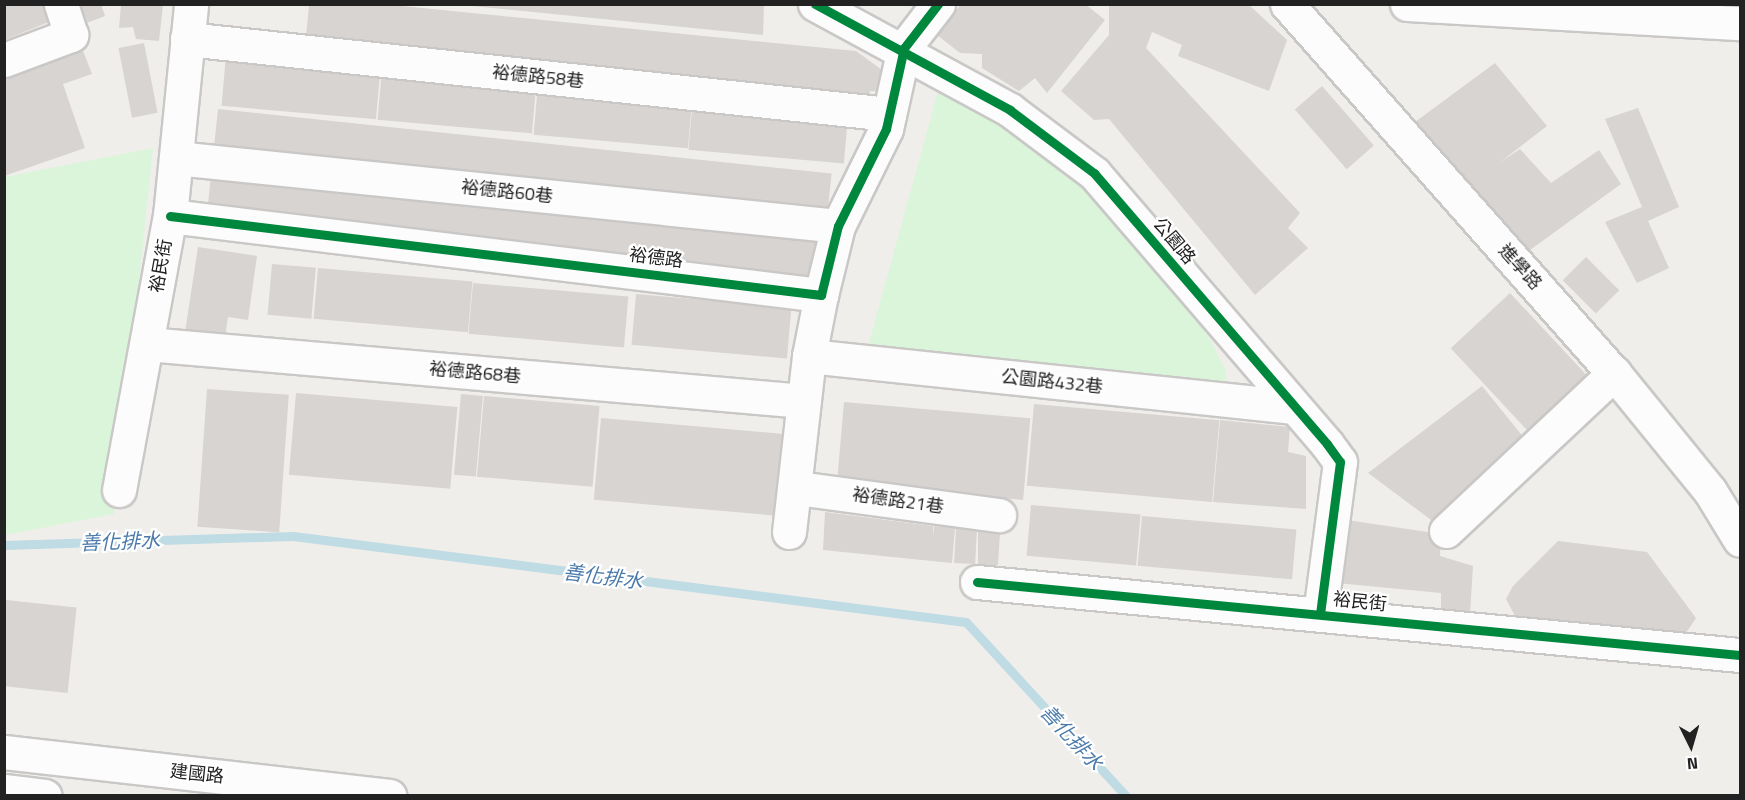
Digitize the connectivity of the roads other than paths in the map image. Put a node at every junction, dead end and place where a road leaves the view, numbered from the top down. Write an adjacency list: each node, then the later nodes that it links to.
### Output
1 (61, 4): 11 (street)
2 (190, 4): 9 (street, 裕民街)
3 (815, 4): 10 (street, 公園路)
4 (938, 4): 10 (street)
5 (1287, 4): 19 (street, 進學路)
6 (1407, 4): 7 (street)
7 (1643, 11): 8 (street)
8 (1740, 23)
9 (188, 39): 12 (street, 裕德路58巷); 13 (street, 裕民街)
10 (904, 48): 12 (street); 21 (street, 公園路)
11 (4, 60)
12 (889, 114): 15 (street)
13 (176, 158): 14 (street, 裕民街); 15 (street, 裕德路60巷)
14 (170, 216): 16 (street, 裕德路); 17 (street, 裕民街)
15 (838, 226): 16 (street)
16 (822, 295): 18 (street)
17 (147, 344): 20 (street, 裕德路68巷); 23 (street, 裕民街)
18 (809, 356): 20 (street); 21 (street, 公園路432巷)
19 (1614, 373): 25 (street); 27 (street, 進學路)
20 (804, 401): 22 (street)
21 (1294, 407): 29 (street, 公園路)
22 (798, 488): 24 (street, 裕德路21巷); 26 (street)
23 (119, 490)
24 (999, 515)
25 (1446, 531)
26 (789, 532)
27 (1740, 540)
28 (977, 582): 29 (street, 裕民街)
29 (1320, 614): 30 (street, 裕民街)
30 (1740, 655)
31 (4, 752): 34 (street, 建國路)
32 (4, 791): 33 (street)
33 (45, 795)
34 (390, 795)

